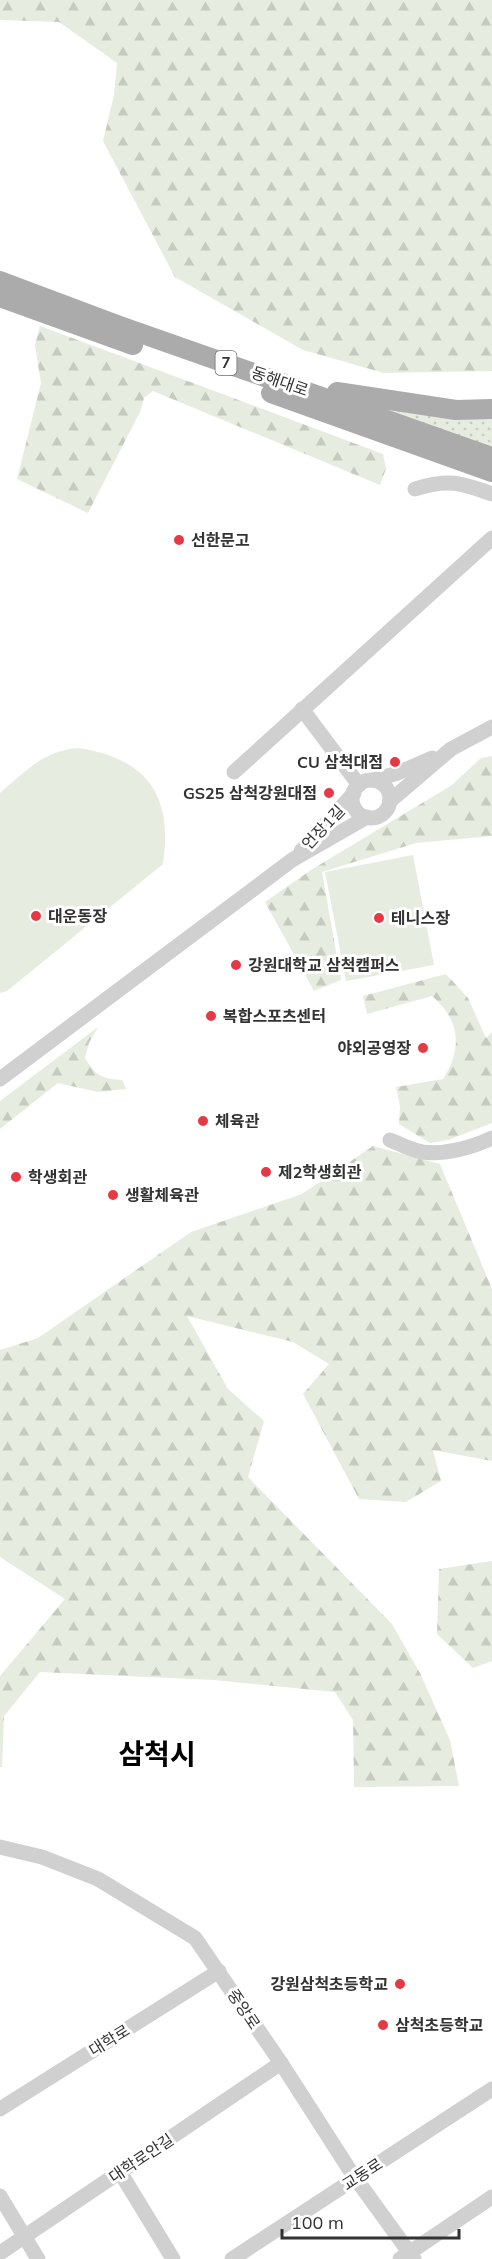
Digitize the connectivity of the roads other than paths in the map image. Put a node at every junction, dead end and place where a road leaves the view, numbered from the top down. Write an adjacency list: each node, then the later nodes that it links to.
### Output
1 (0, 281): 3 (main road, 동해대로 / 7)
2 (0, 297): 5 (main road, 동해대로 / 7)
3 (293, 386): 4 (main road); 5 (main road, 동해대로 / 7)
4 (492, 409)
5 (491, 468)
6 (415, 489): 7 (street)
7 (492, 494)
8 (492, 538): 9 (street)
9 (302, 709): 12 (street); 13 (street)
10 (492, 727): 11 (street)
11 (451, 749): 13 (street); 14 (street)
12 (234, 772)
13 (362, 786): 14 (street); 15 (street); 16 (street, 언장1길)
14 (390, 801): 15 (street)
15 (367, 817): 16 (street, 언장1길)
16 (292, 860): 17 (street, 언장1길)
17 (0, 1079)
18 (492, 1138): 19 (street)
19 (390, 1140)
20 (0, 1847): 21 (street, 중앙로)
21 (219, 1971): 22 (street, 중앙로); 24 (street, 대학로)
22 (281, 2063): 25 (street, 대학로안길); 26 (street, 중앙로)
23 (492, 2089): 26 (street, 교동로)
24 (0, 2109)
25 (120, 2172): 29 (street, 대학로안길); 33 (street)
26 (356, 2178): 31 (street, 중앙로); 34 (street, 교동로)
27 (0, 2196): 29 (street)
28 (492, 2197): 31 (street)
29 (25, 2236): 30 (street, 대학로안길); 32 (street)
30 (0, 2253)
31 (408, 2257)
32 (38, 2259)
33 (173, 2259)
34 (232, 2259)

